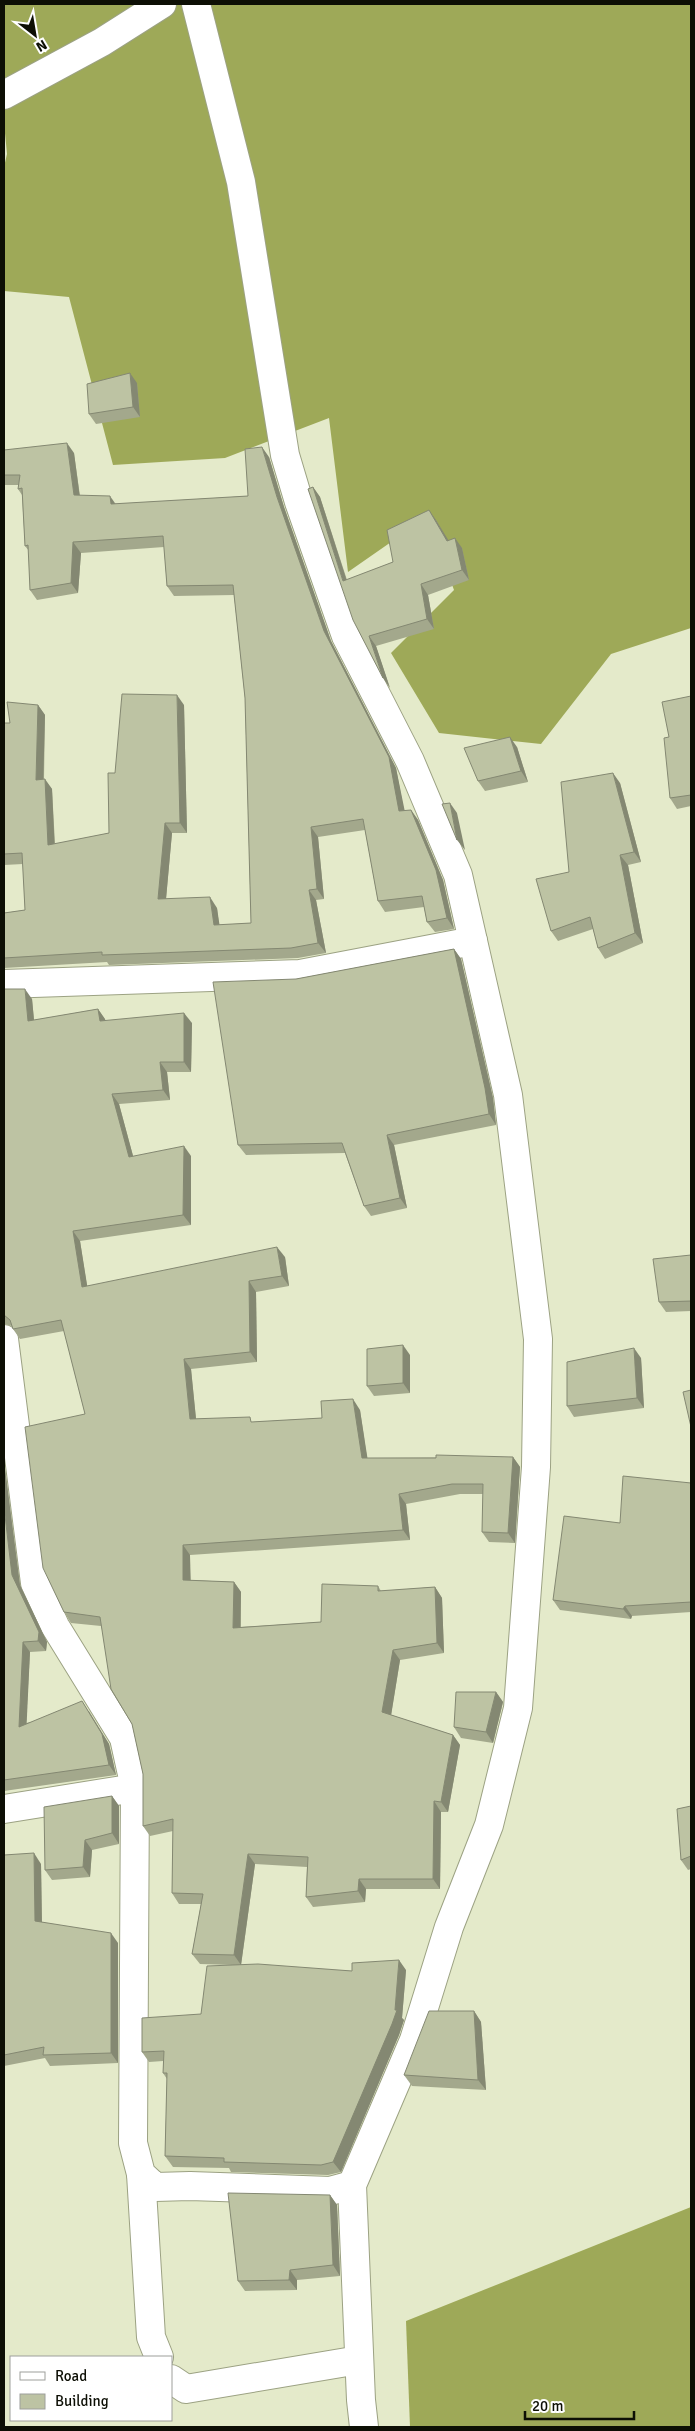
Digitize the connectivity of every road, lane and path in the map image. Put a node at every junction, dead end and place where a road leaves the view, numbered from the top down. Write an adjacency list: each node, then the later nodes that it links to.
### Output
1 (162, 4): 3 (street)
2 (196, 4): 4 (street)
3 (4, 95)
4 (473, 941): 5 (street); 10 (street)
5 (4, 984)
6 (4, 1339): 7 (street)
7 (135, 1788): 8 (street); 9 (street)
8 (4, 1809)
9 (141, 2174): 10 (street); 11 (street)
10 (352, 2185): 12 (street)
11 (158, 2356)
12 (359, 2360): 13 (street); 14 (street)
13 (172, 2380)
14 (364, 2427)

